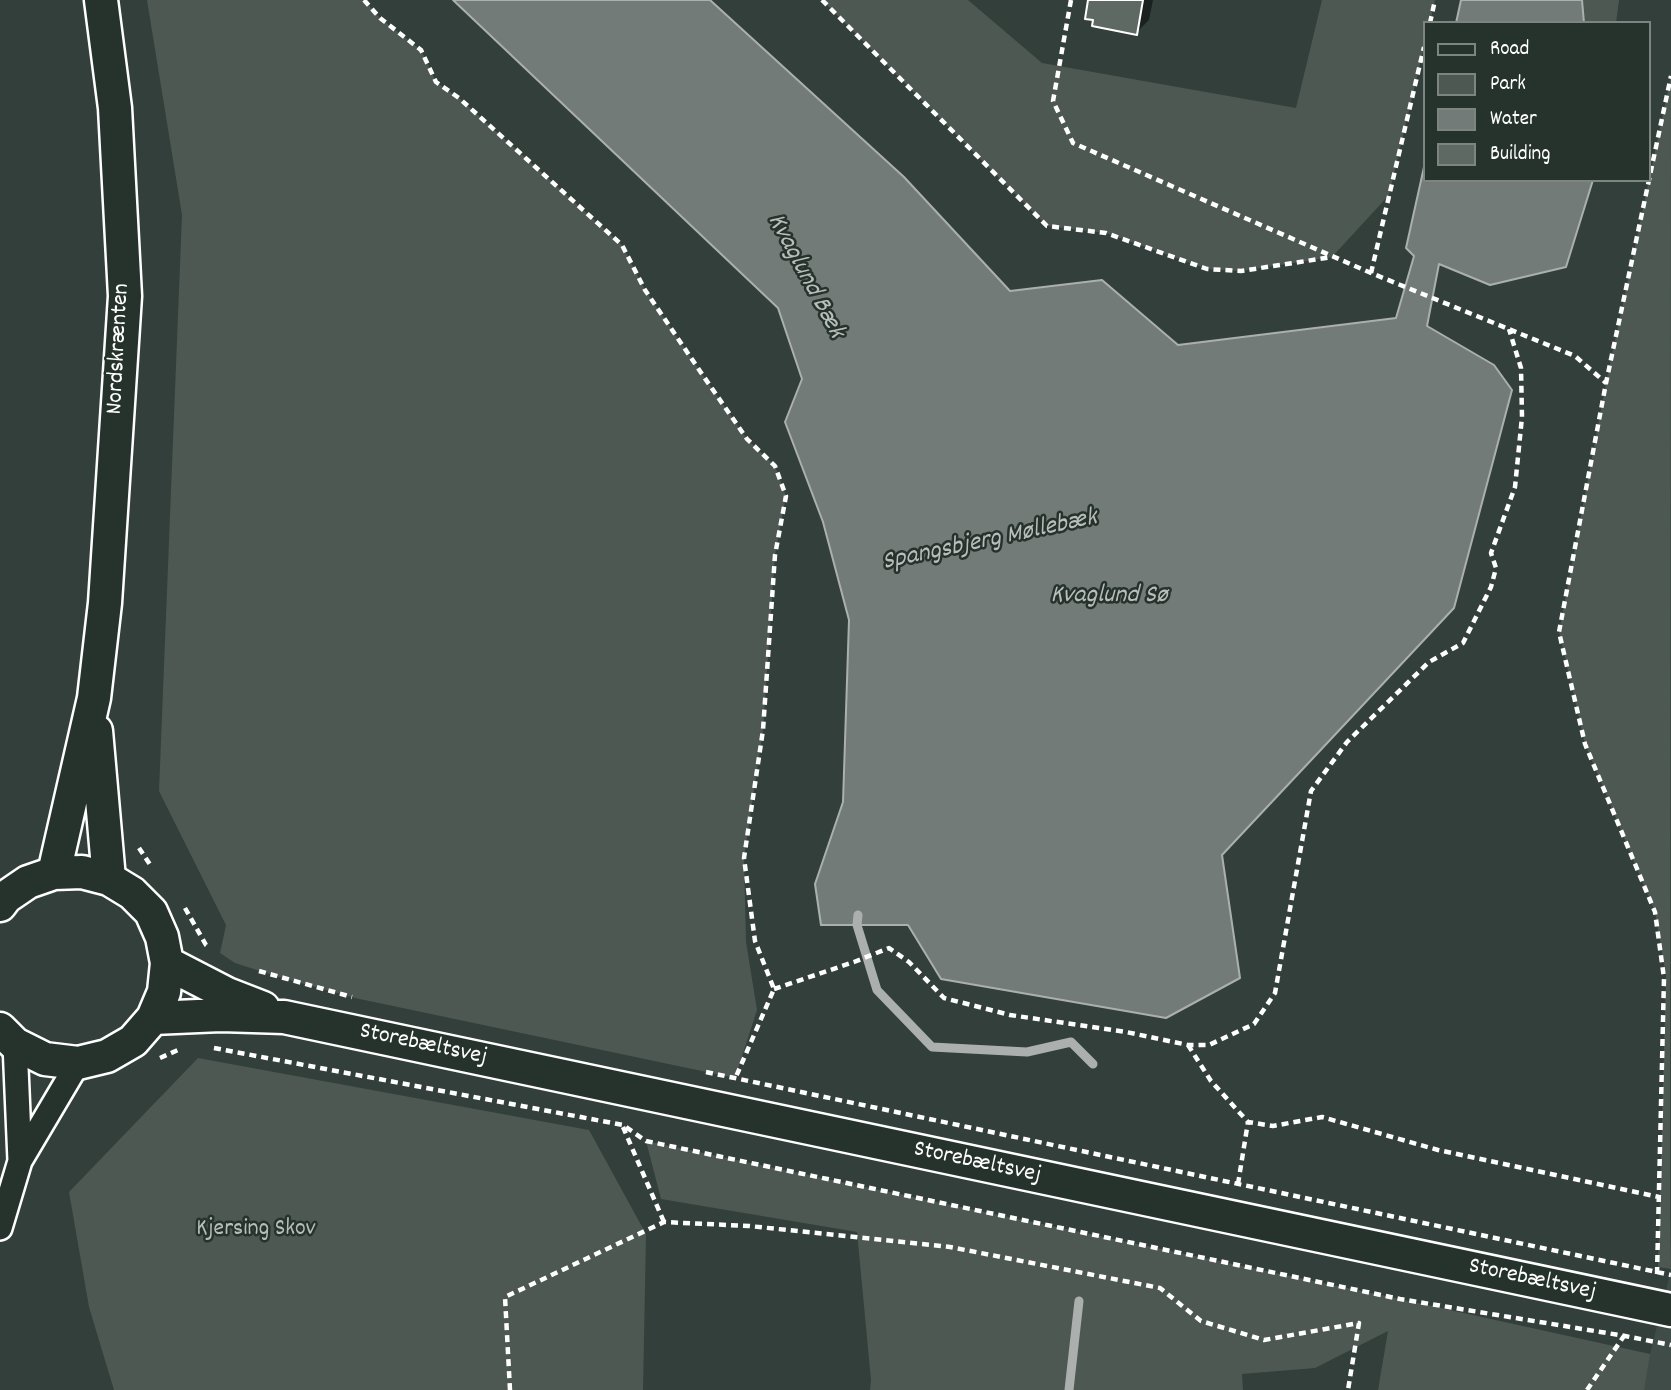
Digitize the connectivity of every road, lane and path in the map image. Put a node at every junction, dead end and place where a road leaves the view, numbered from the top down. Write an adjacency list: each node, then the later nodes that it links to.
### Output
1 (101, 0): 15 (street, Nordskrænten)
2 (364, 0): 25 (path)
3 (822, 0): 11 (path)
4 (1071, 0): 11 (path)
5 (1435, 0): 6 (path)
6 (1430, 21)
7 (1422, 56): 12 (path)
8 (1671, 76): 9 (path)
9 (1650, 175)
10 (1649, 182): 14 (path)
11 (1332, 257): 12 (path)
12 (1371, 273): 13 (path)
13 (1509, 330): 14 (path); 30 (path)
14 (1606, 383): 42 (path)
15 (94, 698): 18 (street, Nordskrænten); 19 (street, Nordskrænten)
16 (136, 843): 17 (path)
17 (155, 871)
18 (54, 873): 19 (street); 21 (street)
19 (109, 879): 23 (street)
20 (180, 898): 22 (path)
21 (0, 905)
22 (216, 951)
23 (167, 963): 27 (street, Storebæltsvej); 28 (street)
24 (257, 970): 26 (path)
25 (774, 989): 30 (path); 36 (path)
26 (355, 999)
27 (284, 1017): 28 (street, Storebæltsvej); 37 (street, Storebæltsvej)
28 (153, 1018): 34 (street)
29 (8, 1037): 34 (street); 40 (street)
30 (1188, 1045): 38 (path)
31 (189, 1049): 33 (path)
32 (203, 1049): 39 (path)
33 (153, 1062)
34 (78, 1063): 40 (street)
35 (695, 1069): 36 (path)
36 (735, 1078): 37 (path); 41 (path)
37 (729, 1111): 47 (street, Storebæltsvej)
38 (1248, 1122): 41 (path); 42 (path)
39 (623, 1125): 43 (path); 48 (path)
40 (20, 1161): 44 (street)
41 (1238, 1184): 45 (path)
42 (1659, 1197): 45 (path)
43 (664, 1222): 50 (path); 51 (path)
44 (0, 1228)
45 (1657, 1272): 46 (path); 47 (path)
46 (1671, 1275)
47 (1659, 1308): 48 (path)
48 (1625, 1335): 49 (path); 52 (path)
49 (1671, 1345)
50 (510, 1390)
51 (1348, 1390)
52 (1587, 1390)

